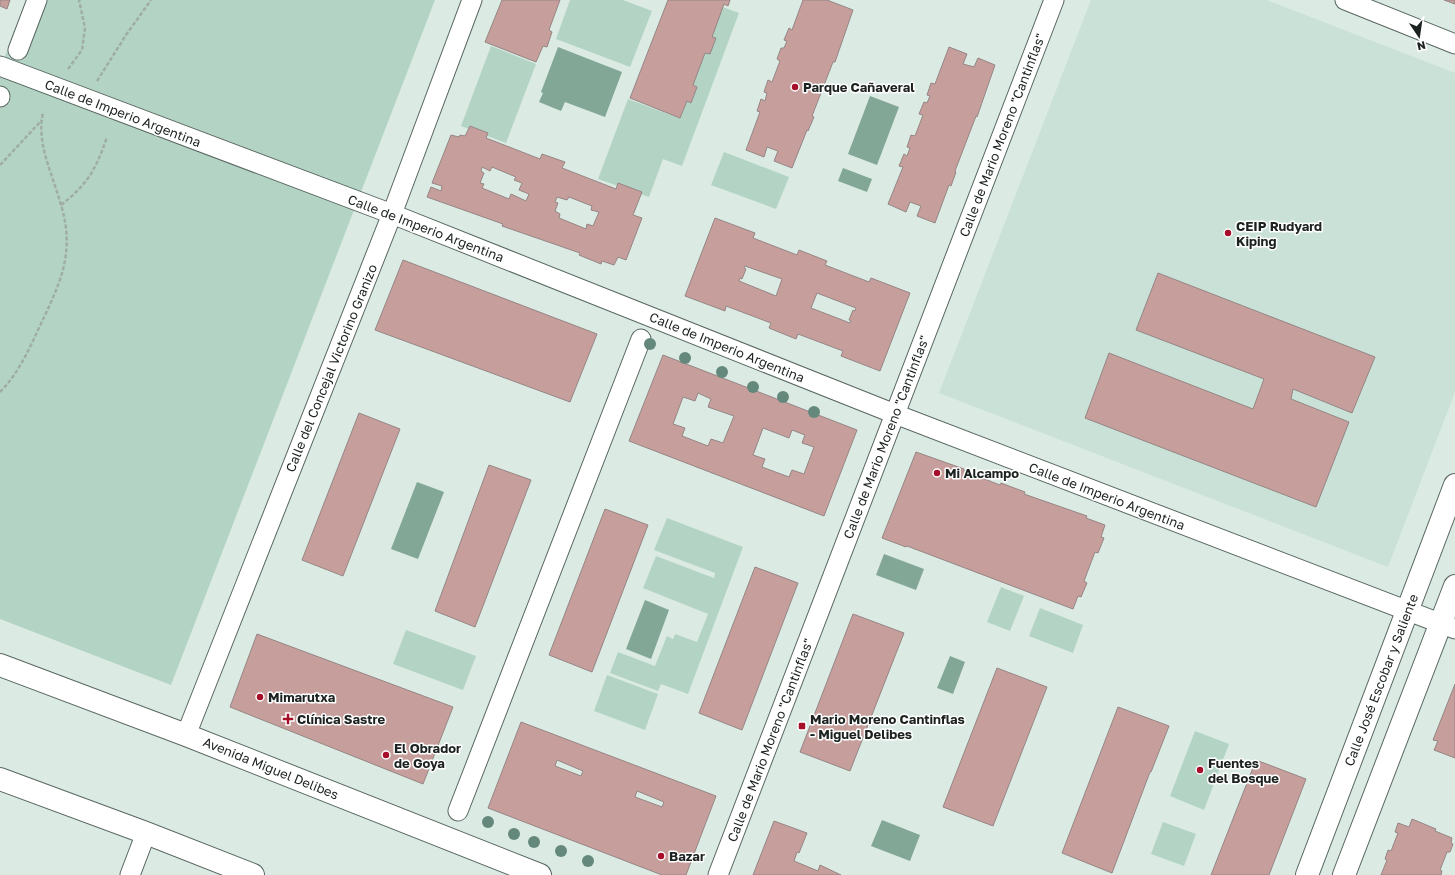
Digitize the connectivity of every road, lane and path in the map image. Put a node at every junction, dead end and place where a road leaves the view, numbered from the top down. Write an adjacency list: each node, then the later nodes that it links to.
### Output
1 (38, 0): 8 (street)
2 (79, 0): 10 (path)
3 (151, 0): 11 (path)
4 (472, 0): 17 (street, Calle del Concejal Victorino Granizo)
5 (1054, 0): 20 (street, Calle de Mario Moreno "Cantinflas")
6 (1345, 0): 7 (street)
7 (1455, 44)
8 (18, 50)
9 (0, 66): 17 (street, Calle de Imperio Argentina)
10 (68, 70)
11 (97, 82)
12 (43, 113): 13 (path)
13 (42, 119): 15 (path); 16 (path)
14 (107, 137): 16 (path)
15 (0, 165)
16 (61, 205): 19 (path)
17 (392, 214): 20 (street, Calle de Imperio Argentina); 26 (street, Calle del Concejal Victorino Granizo)
18 (641, 339): 28 (street)
19 (0, 392)
20 (894, 414): 23 (street, Calle de Imperio Argentina); 33 (street, Calle de Mario Moreno "Cantinflas")
21 (1455, 485): 23 (main road, Calle José Escobar y Saliente)
22 (1455, 586): 24 (main road)
23 (1408, 610): 24 (street, Calle de Imperio Argentina); 34 (main road, Calle José Escobar y Saliente)
24 (1448, 626): 35 (main road)
25 (0, 664): 26 (main road, Avenida Miguel Delibes)
26 (186, 735): 32 (main road, Avenida Miguel Delibes)
27 (0, 779): 29 (main road)
28 (458, 811)
29 (146, 833): 30 (street); 31 (main road)
30 (130, 875)
31 (253, 875)
32 (540, 875)
33 (718, 875)
34 (1307, 875)
35 (1344, 875)

